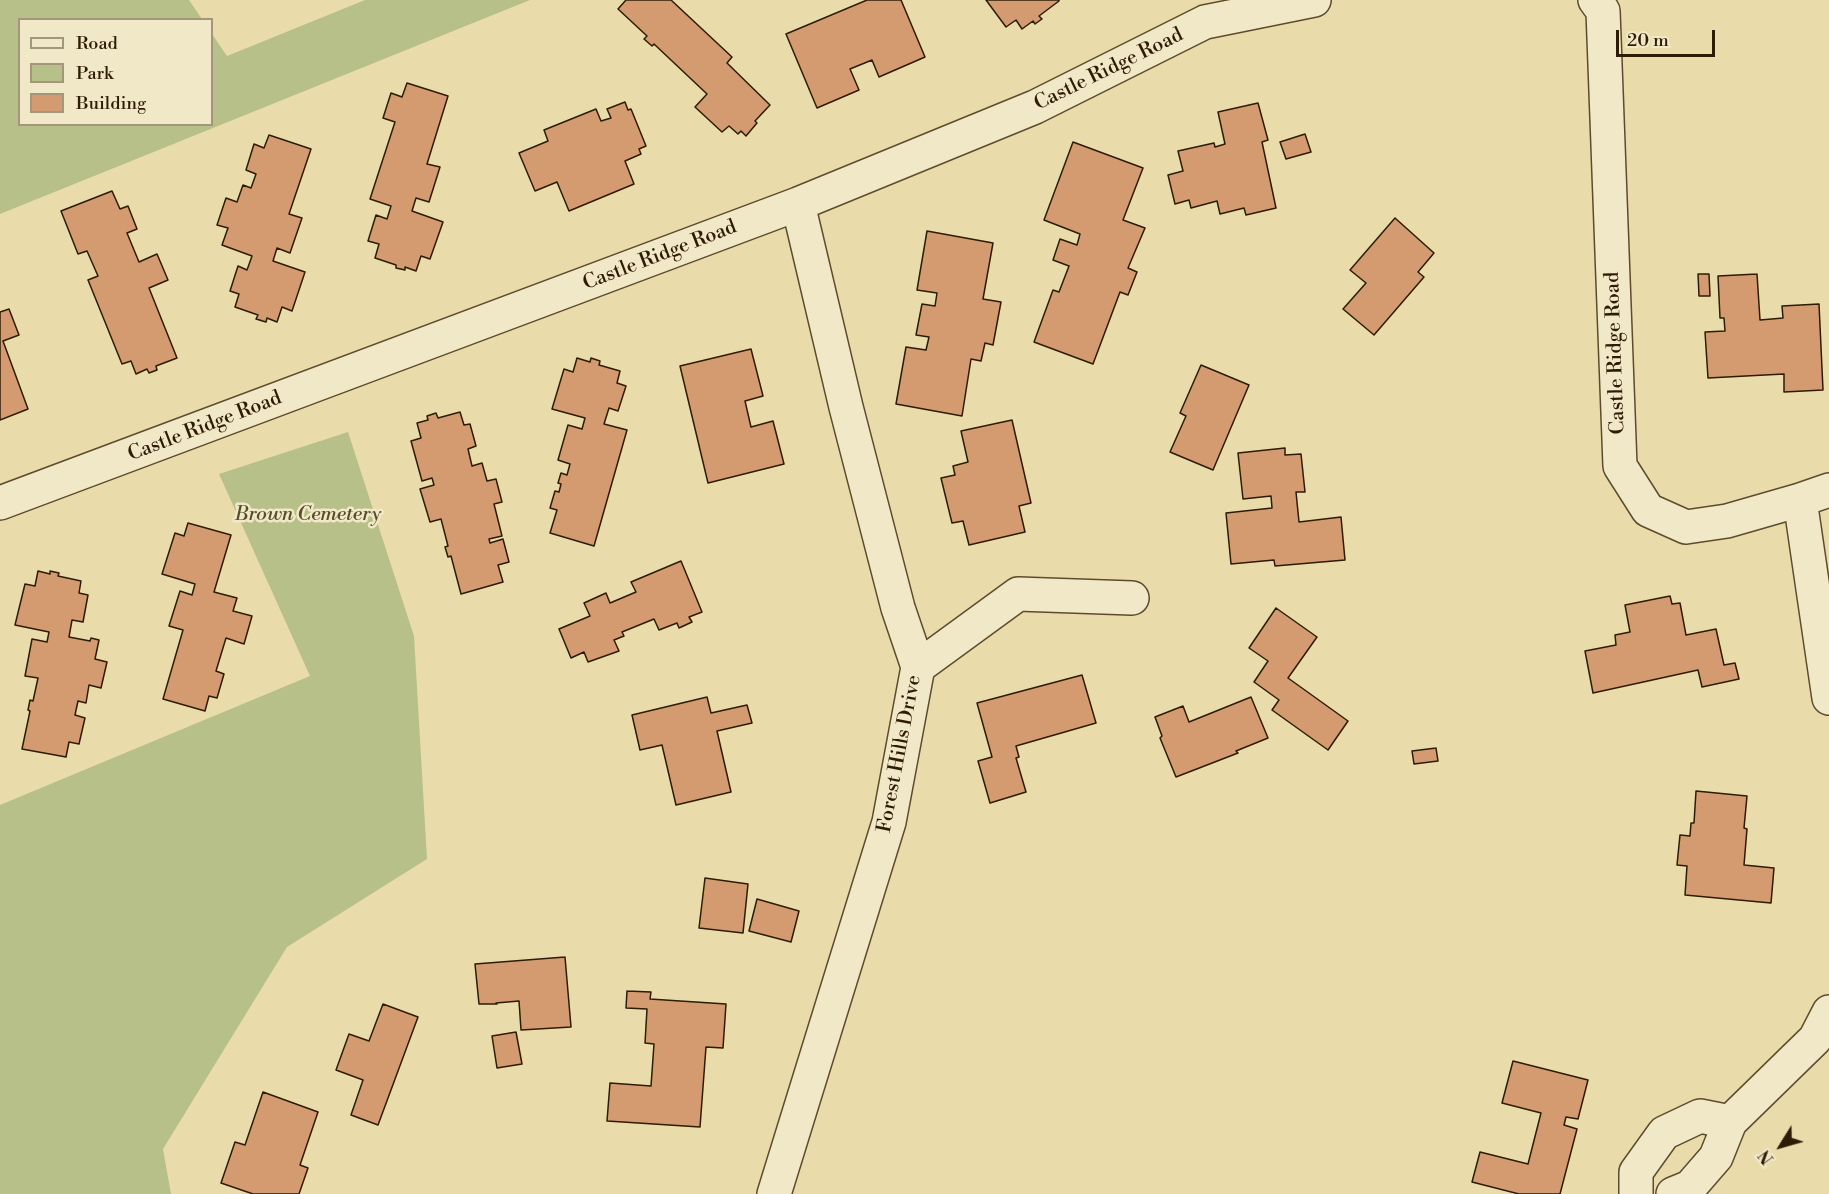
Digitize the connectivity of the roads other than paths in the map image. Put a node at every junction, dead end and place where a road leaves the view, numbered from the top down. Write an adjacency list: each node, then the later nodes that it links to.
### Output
1 (1314, 0): 3 (street, Castle Ridge Road)
2 (1595, 0): 4 (street, Castle Ridge Road)
3 (798, 204): 5 (street, Castle Ridge Road); 7 (street, Forest Hills Drive)
4 (1815, 495): 8 (street)
5 (0, 503)
6 (1132, 598): 7 (street)
7 (918, 667): 11 (street, Forest Hills Drive)
8 (1829, 698)
9 (1829, 1012): 10 (street)
10 (1730, 1122): 12 (street); 13 (street)
11 (774, 1194)
12 (1636, 1194)
13 (1673, 1194)

